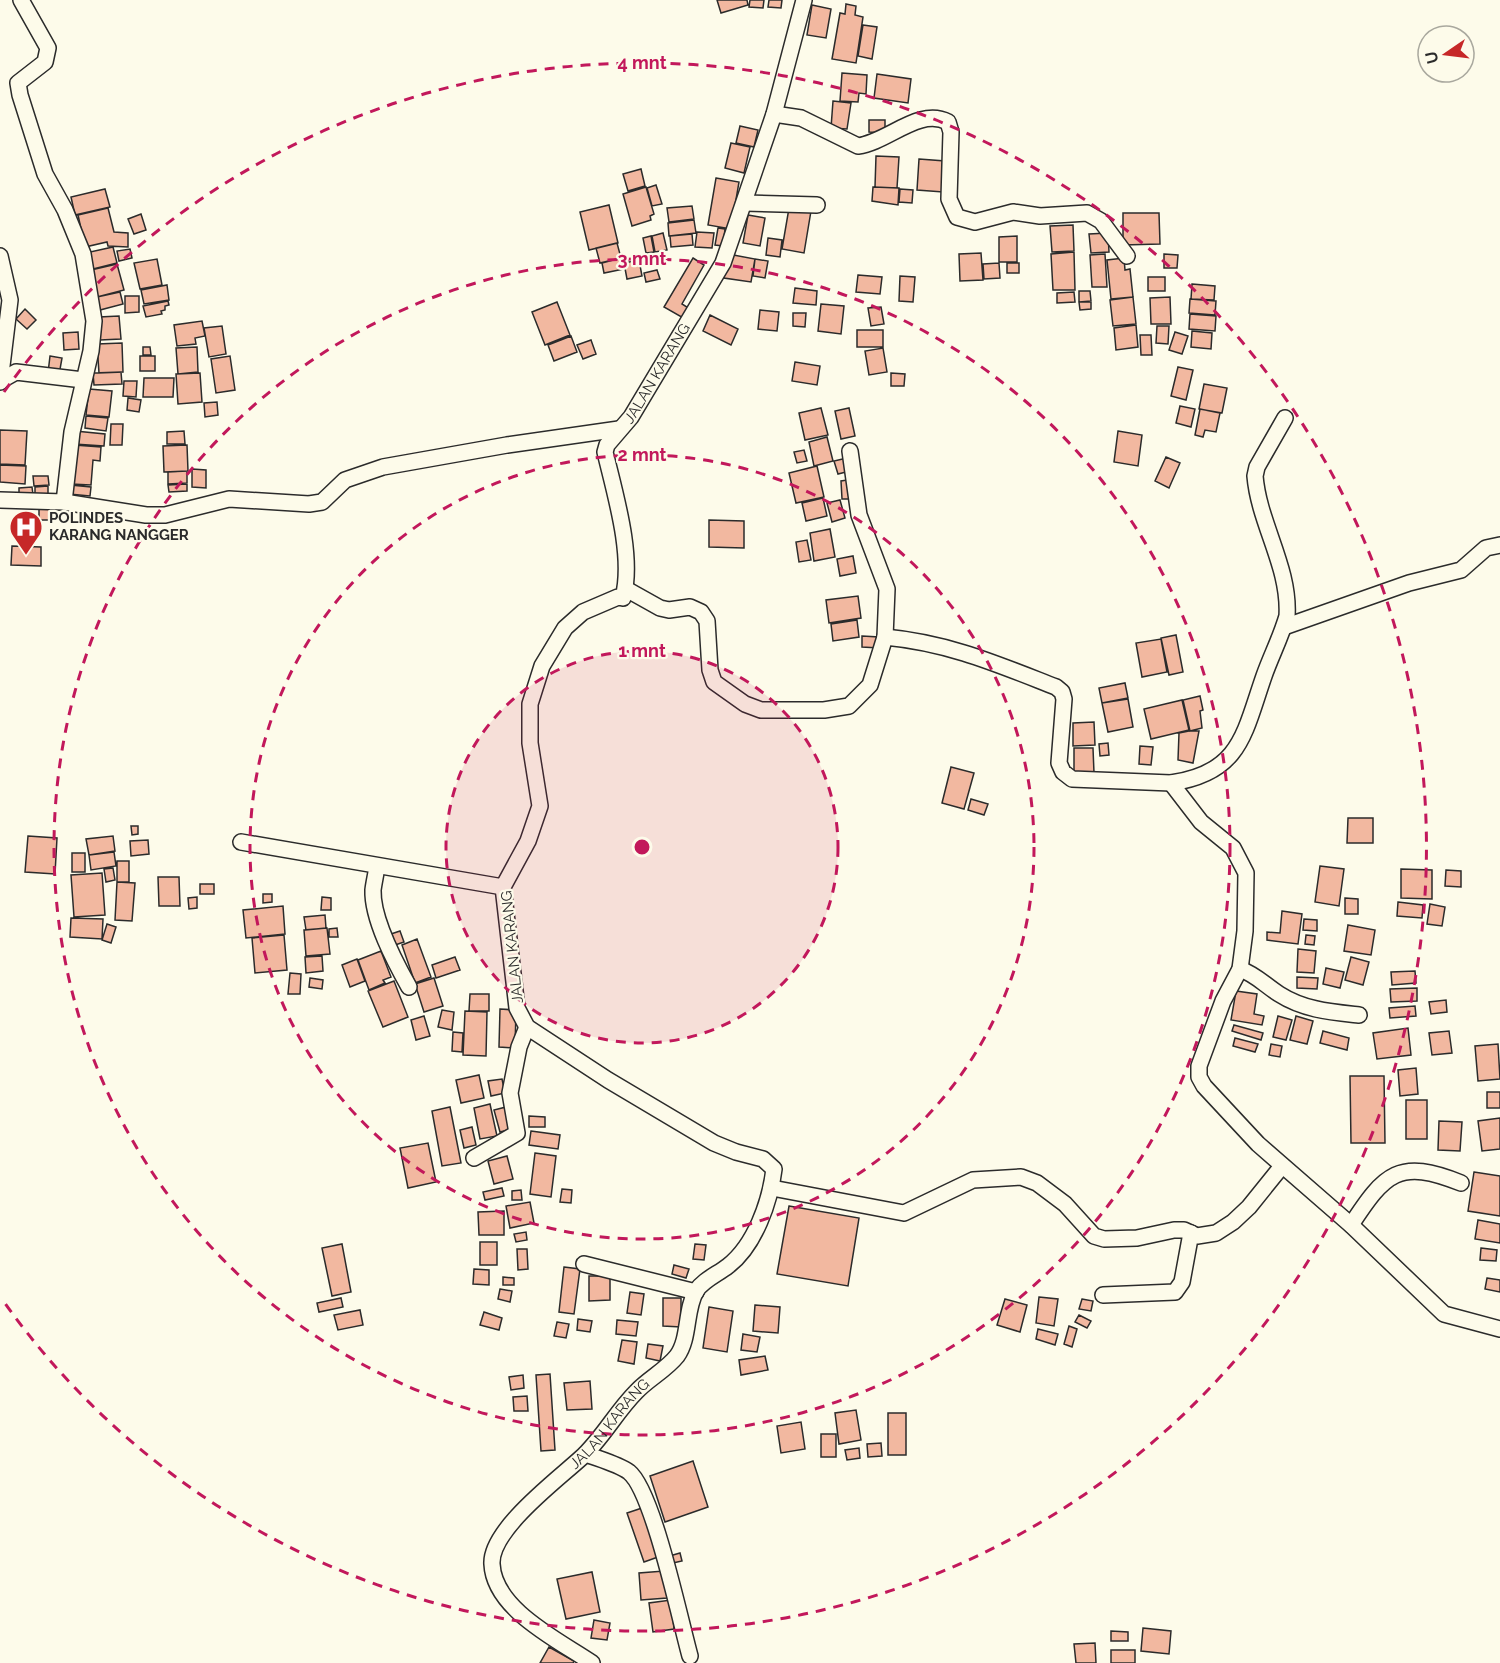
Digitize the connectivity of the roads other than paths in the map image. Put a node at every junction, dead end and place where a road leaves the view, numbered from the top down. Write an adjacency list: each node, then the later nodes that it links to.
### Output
1 (21, 0): 8 (street)
2 (804, 0): 3 (street, JALAN KARANG)
3 (774, 114): 4 (street, JALAN KARANG); 7 (street)
4 (745, 203): 5 (street); 11 (street, JALAN KARANG)
5 (816, 205)
6 (0, 256): 9 (street)
7 (1127, 256)
8 (83, 380): 9 (street); 14 (street)
9 (0, 381)
10 (1285, 418): 17 (street)
11 (619, 429): 14 (street); 16 (street, JALAN KARANG)
12 (850, 451): 18 (street)
13 (0, 500): 14 (street)
14 (64, 502)
15 (1500, 544): 17 (street)
16 (626, 589): 18 (street); 22 (street, JALAN KARANG)
17 (1284, 627): 19 (street)
18 (885, 637): 19 (street)
19 (1171, 783): 23 (street)
20 (241, 842): 21 (street)
21 (377, 866): 22 (street); 24 (street)
22 (503, 887): 26 (street, JALAN KARANG)
23 (1240, 969): 25 (street); 28 (street)
24 (409, 987)
25 (1359, 1015)
26 (527, 1027): 27 (street); 30 (street)
27 (474, 1158)
28 (1282, 1166): 31 (street); 32 (street)
29 (1461, 1183): 31 (street)
30 (771, 1188): 32 (street); 34 (street)
31 (1351, 1225): 36 (street)
32 (1191, 1233): 35 (street)
33 (584, 1264): 34 (street)
34 (696, 1292): 37 (street, JALAN KARANG)
35 (1103, 1295)
36 (1500, 1329)
37 (586, 1454): 38 (street); 39 (street, JALAN KARANG)
38 (690, 1656)
39 (592, 1663)

